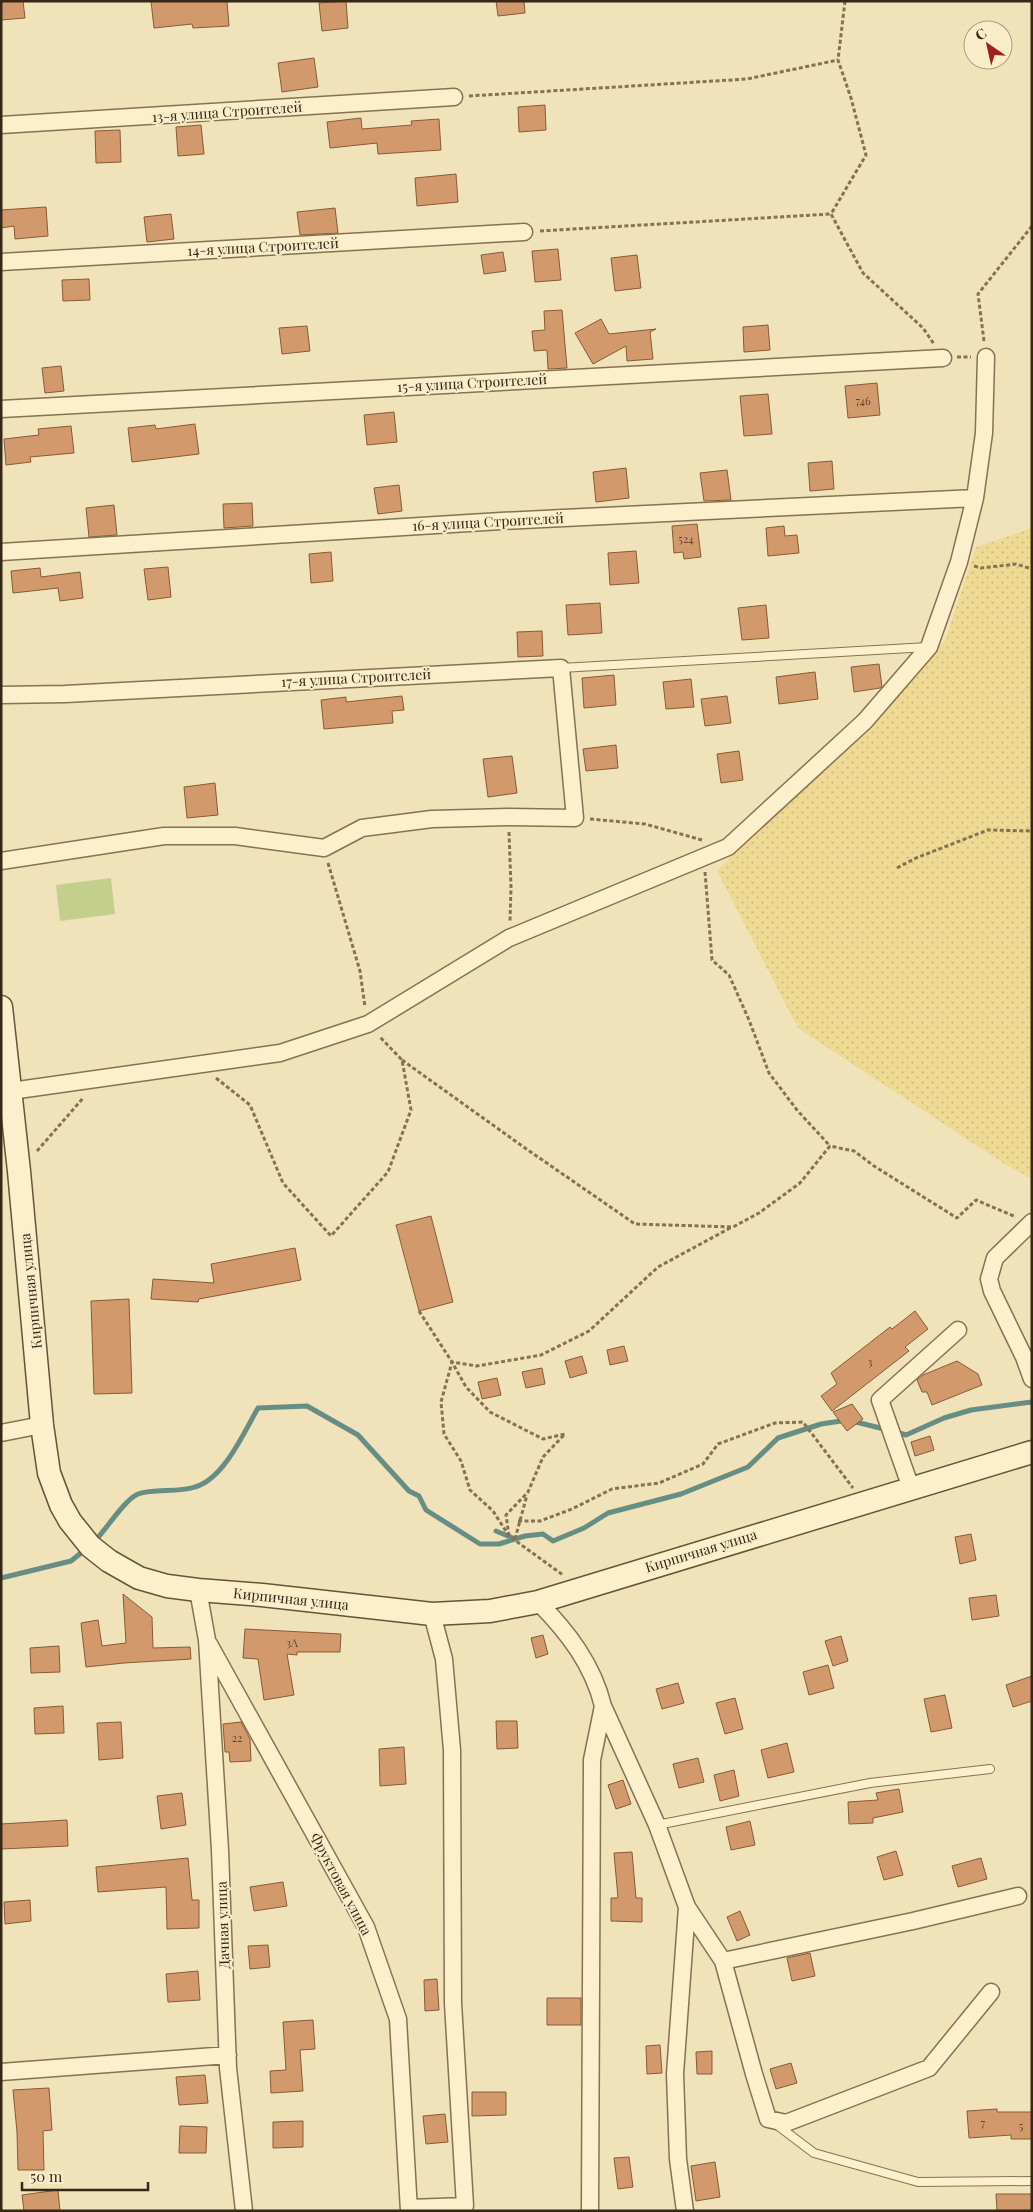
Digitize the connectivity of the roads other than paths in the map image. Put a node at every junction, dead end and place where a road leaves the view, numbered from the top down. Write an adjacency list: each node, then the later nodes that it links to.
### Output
1 (454, 97): 2 (street, 13-я улица Строителей)
2 (1, 125)
3 (524, 232): 4 (street, 14-я улица Строителей)
4 (1, 262)
5 (986, 357): 8 (street)
6 (942, 358): 7 (street, 15-я улица Строителей)
7 (1, 410)
8 (975, 498): 9 (street, 16-я улица Строителей); 10 (street)
9 (1, 552)
10 (929, 647): 11 (lane); 15 (street)
11 (561, 668): 12 (street, 17-я улица Строителей); 13 (street)
12 (1, 696)
13 (1, 861)
14 (1, 1007): 15 (main road, Кирпичная улица)
15 (11, 1091): 19 (main road, Кирпичная улица)
16 (1031, 1222): 18 (street)
17 (958, 1330): 22 (street)
18 (1032, 1379)
19 (42, 1425): 20 (street); 23 (main road, Кирпичная улица)
20 (1, 1433)
21 (1032, 1452): 22 (main road, Кирпичная улица)
22 (911, 1488): 24 (main road, Кирпичная улица)
23 (198, 1590): 25 (main road, Кирпичная улица); 26 (street)
24 (538, 1602): 25 (main road, Кирпичная улица); 27 (street)
25 (432, 1614): 38 (street)
26 (207, 1640): 34 (street, Дачная улица); 39 (street, Фруктовая улица)
27 (603, 1706): 29 (street); 40 (street)
28 (990, 1769): 29 (lane)
29 (657, 1825): 31 (street)
30 (1018, 1896): 32 (street)
31 (687, 1907): 32 (street); 42 (street)
32 (724, 1961): 36 (street)
33 (991, 1992): 36 (street)
34 (228, 2055): 35 (street); 41 (street, Дачная улица)
35 (1, 2072)
36 (768, 2119): 37 (lane)
37 (1032, 2181)
38 (466, 2208): 39 (street)
39 (409, 2209)
40 (590, 2210)
41 (244, 2211)
42 (684, 2211)

